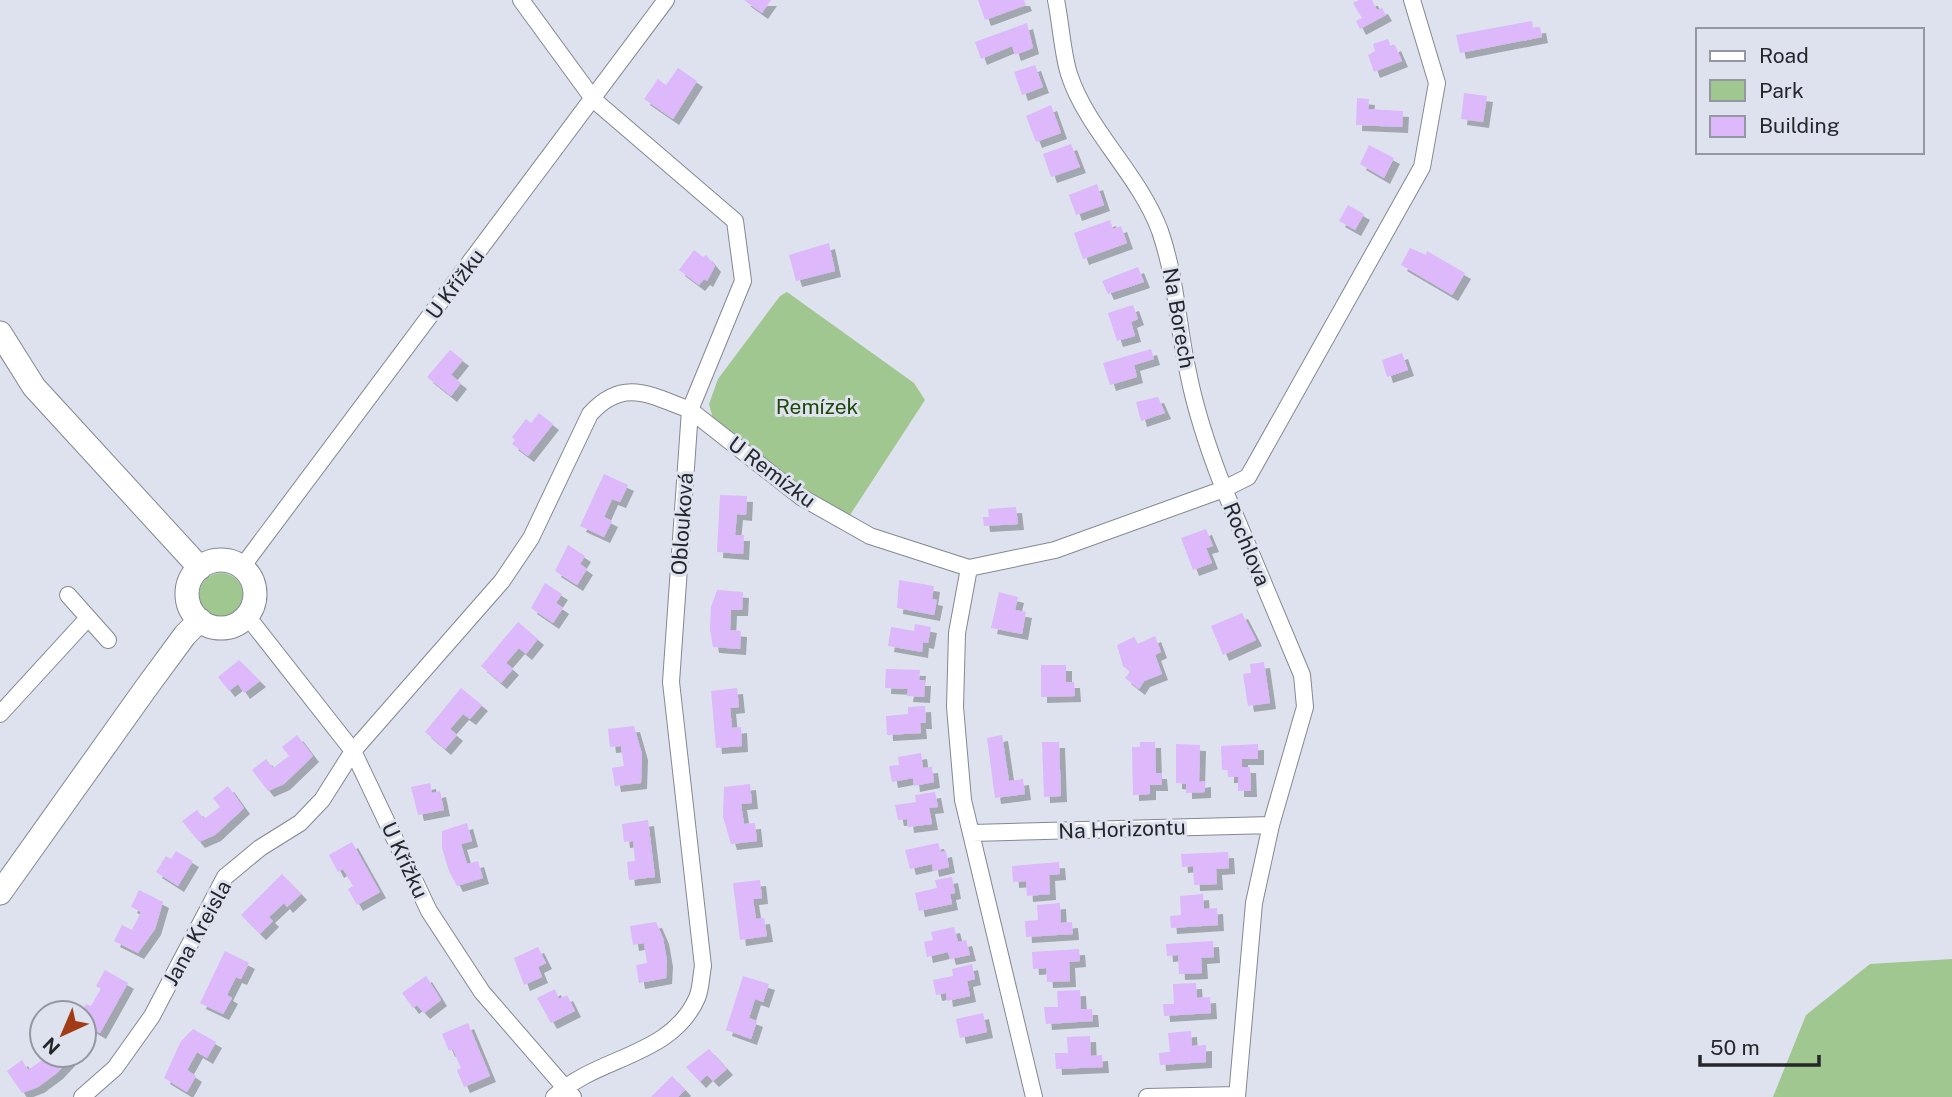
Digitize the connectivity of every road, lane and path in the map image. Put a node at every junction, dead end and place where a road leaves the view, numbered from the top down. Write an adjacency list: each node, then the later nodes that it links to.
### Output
1 (521, 0): 5 (street)
2 (666, 0): 5 (street, U Křížku)
3 (1056, 0): 8 (street, Na Borech)
4 (1412, 0): 8 (street, Rochlova)
5 (594, 100): 7 (street); 9 (street, U Křížku)
6 (0, 333): 10 (street)
7 (690, 410): 11 (street, U Remízku); 18 (street); 22 (street, Oblouková)
8 (1224, 489): 11 (street, U Remízku); 19 (street, Rochlova)
9 (242, 567): 10 (street); 13 (street)
10 (200, 568): 15 (street)
11 (969, 568): 20 (street)
12 (68, 595): 14 (street)
13 (247, 616): 15 (street); 18 (street, U Křížku)
14 (88, 618): 16 (street); 17 (street)
15 (200, 620): 21 (street)
16 (108, 640)
17 (0, 714)
18 (353, 751): 22 (street, U Křížku); 24 (street, Jana Kreisla)
19 (1271, 825): 20 (street, Na Horizontu); 23 (street, Rochlova)
20 (972, 833): 25 (street)
21 (0, 893)
22 (564, 1094)
23 (1237, 1096): 26 (street)
24 (82, 1097)
25 (1034, 1097)
26 (1147, 1097)

